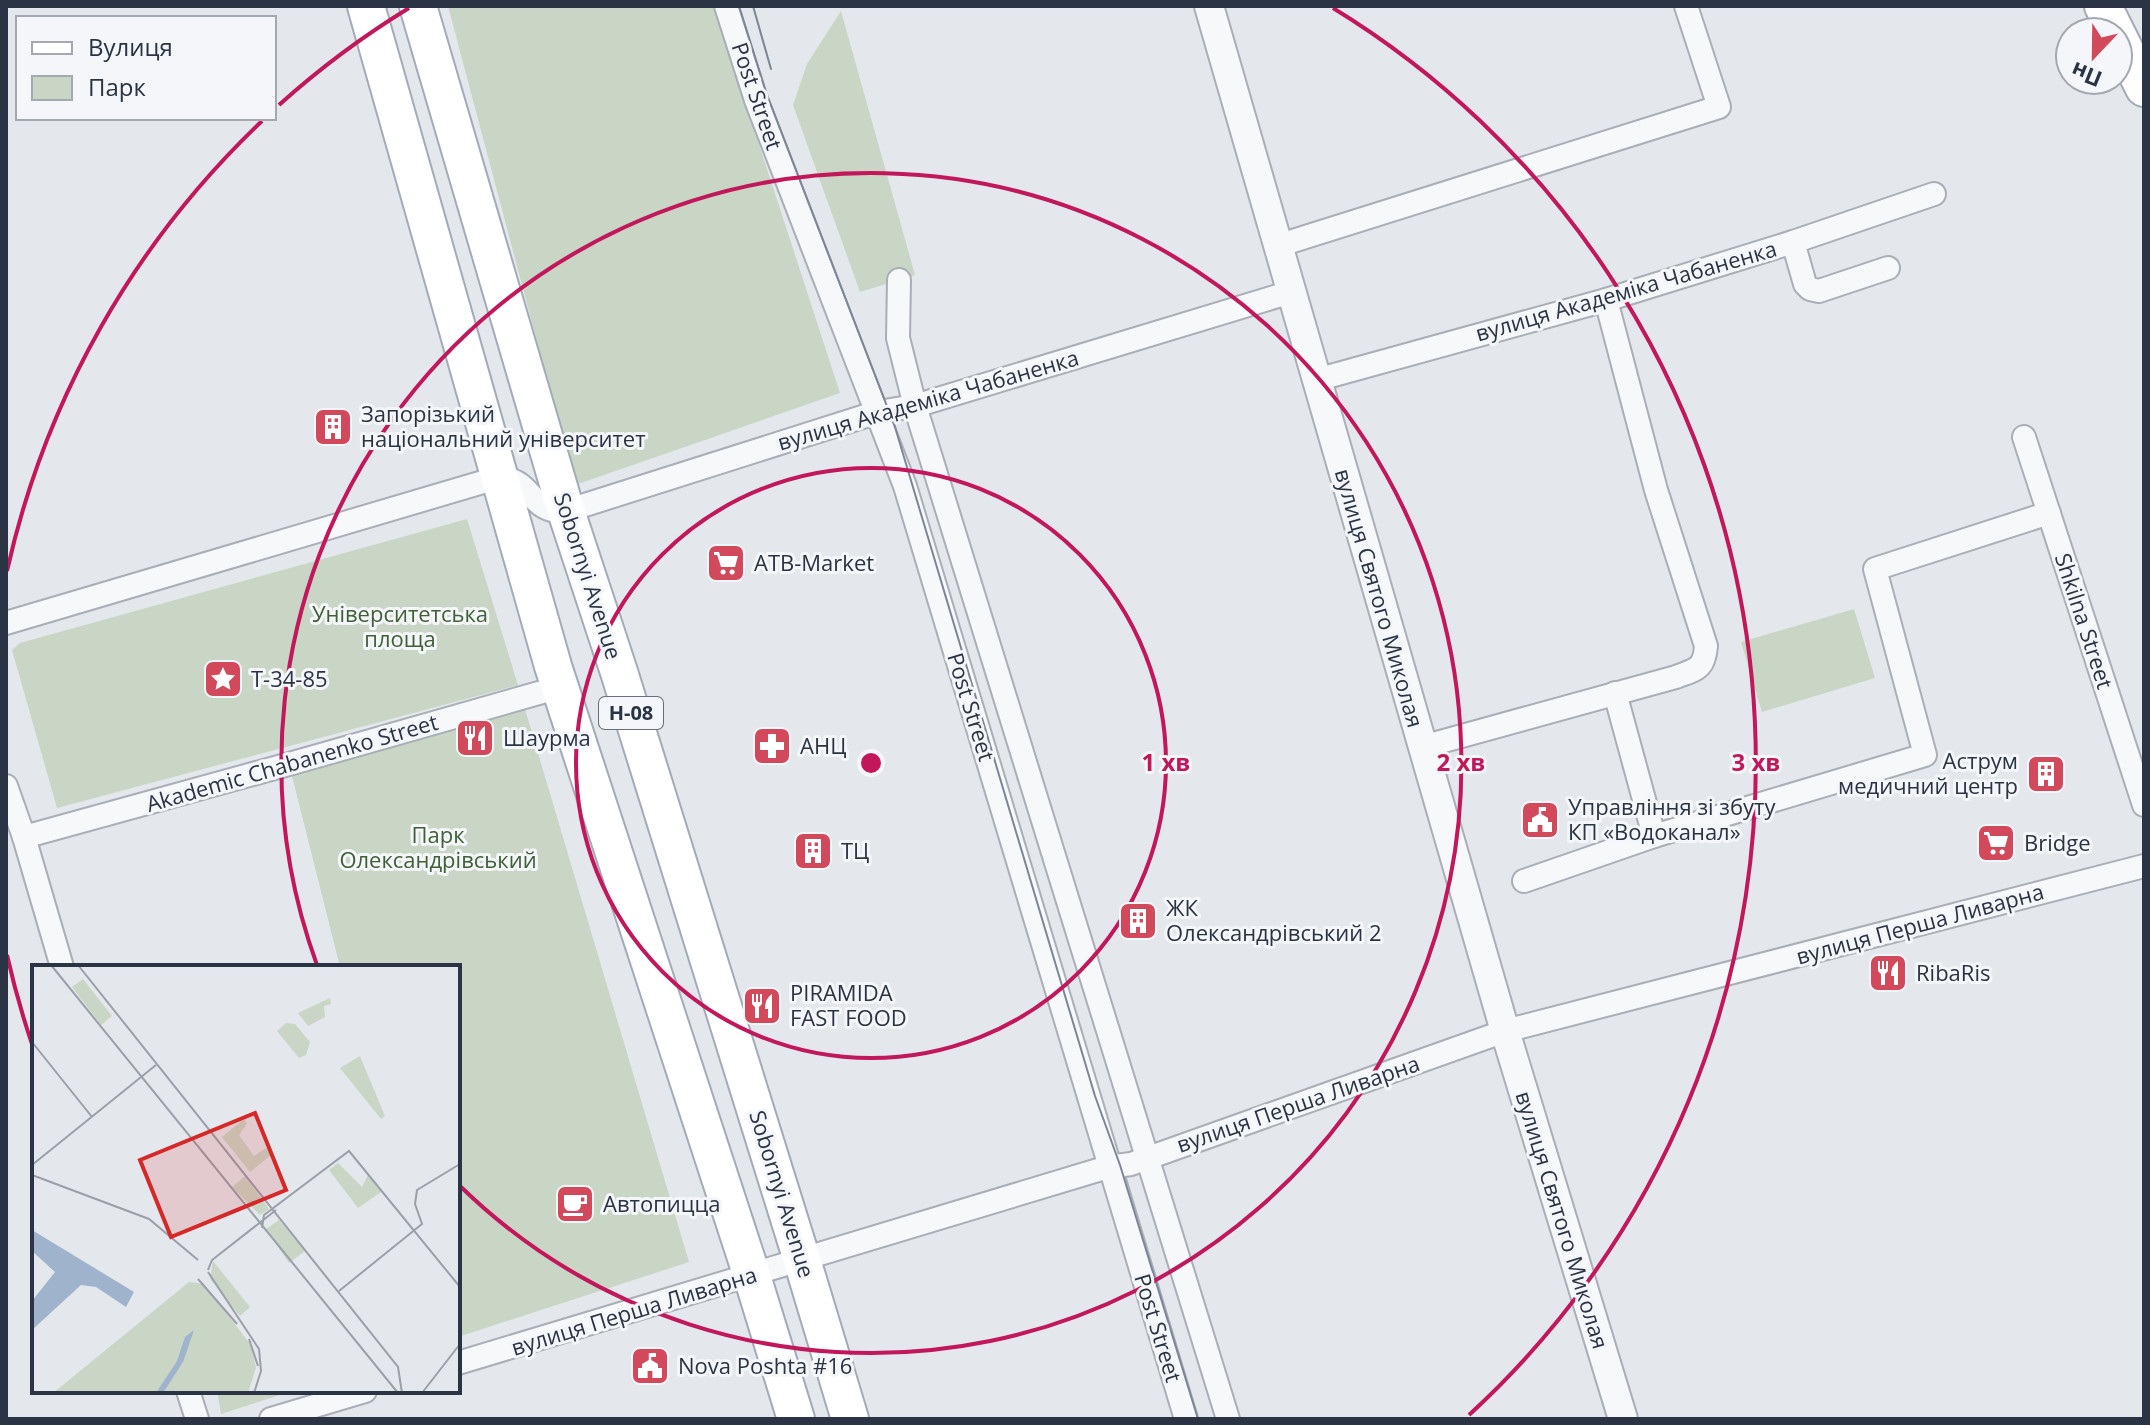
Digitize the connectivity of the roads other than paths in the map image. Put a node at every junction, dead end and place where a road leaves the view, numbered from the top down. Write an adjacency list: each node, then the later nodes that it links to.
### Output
1 (366, 6): 19 (main road, Н-08)
2 (418, 6): 20 (main road, Sobornyi Avenue / Н-08)
3 (726, 6): 17 (street, Post Street)
4 (1209, 6): 10 (street, вулиця Святого Миколая)
5 (1686, 6): 10 (street)
6 (2134, 68): 7 (main road)
7 (2144, 88)
8 (1934, 194): 9 (street, вулиця Академіка Чабаненка)
9 (1793, 242): 11 (street); 14 (street, вулиця Академіка Чабаненка)
10 (1277, 246): 13 (street, вулиця Святого Миколая)
11 (1888, 268)
12 (899, 280): 16 (street, Post Street)
13 (1291, 292): 15 (street, вулиця Святого Миколая); 16 (street, вулиця Академіка Чабаненка)
14 (1606, 300): 15 (street, вулиця Академіка Чабаненка); 24 (street)
15 (1316, 380): 25 (street, вулиця Святого Миколая)
16 (915, 406): 17 (street, вулиця Академіка Чабаненка); 34 (street, Post Street)
17 (878, 412): 20 (street, вулиця Академіка Чабаненка); 35 (street, Post Street)
18 (2024, 437): 21 (street, Shkilna Street)
19 (500, 477): 20 (street); 22 (street); 23 (main road, Н-08)
20 (566, 511): 36 (main road, Sobornyi Avenue / Н-08)
21 (2049, 513): 27 (street, Shkilna Street); 28 (street)
22 (6, 623)
23 (560, 687): 29 (street, Akademic Chabanenko Street); 37 (main road, Н-08)
24 (1615, 693): 25 (street); 28 (street)
25 (1422, 747): 33 (street, вулиця Святого Миколая)
26 (6, 786): 29 (street)
27 (2144, 805)
28 (1654, 836): 31 (street)
29 (24, 837): 32 (street)
30 (2144, 866): 33 (street, вулиця Перша Ливарна)
31 (1524, 881)
32 (61, 965)
33 (1505, 1031): 34 (street, вулиця Перша Ливарна); 47 (street, вулиця Святого Миколая)
34 (1146, 1157): 35 (street, вулиця Перша Ливарна); 46 (street, Post Street)
35 (1108, 1167): 36 (street, вулиця Перша Ливарна); 45 (street, Post Street)
36 (802, 1260): 37 (street, вулиця Перша Ливарна); 44 (main road, Sobornyi Avenue / Н-08)
37 (752, 1276): 38 (street, вулиця Перша Ливарна); 43 (main road, Н-08)
38 (460, 1362)
39 (189, 1393): 41 (street)
40 (358, 1393): 42 (street)
41 (197, 1419)
42 (271, 1419)
43 (796, 1419)
44 (850, 1419)
45 (1186, 1419)
46 (1228, 1419)
47 (1623, 1419)

